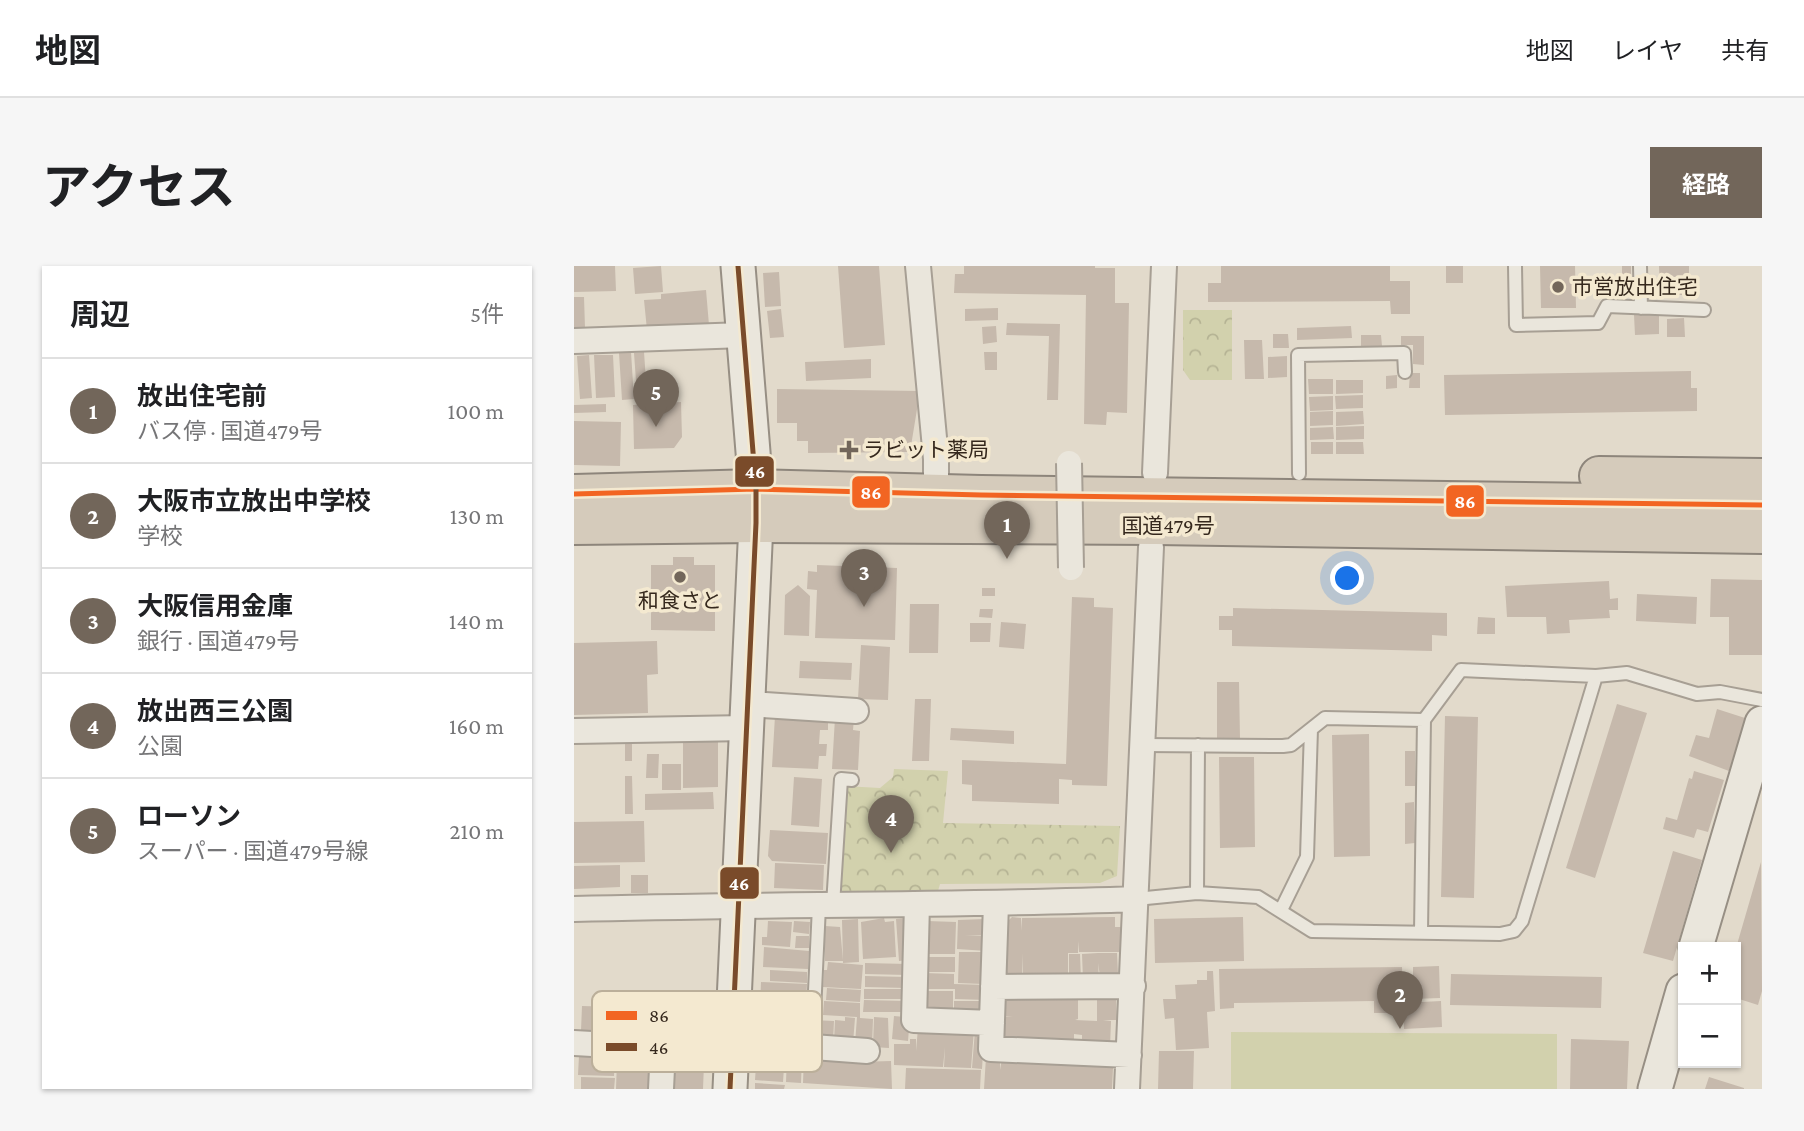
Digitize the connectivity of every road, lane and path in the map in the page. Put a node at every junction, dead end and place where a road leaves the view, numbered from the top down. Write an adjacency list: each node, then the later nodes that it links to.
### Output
1 (738, 266): 8 (street)
2 (918, 266): 14 (street)
3 (1164, 266): 18 (street)
4 (1515, 266): 6 (lane)
5 (1640, 266): 6 (lane)
6 (1641, 308): 7 (lane)
7 (1704, 310)
8 (744, 335): 9 (street); 17 (street)
9 (574, 341)
10 (1405, 372): 12 (lane)
11 (1069, 463): 22 (street, bridge)
12 (1299, 474): 13 (highway); 18 (highway)
13 (1762, 478)
14 (940, 493): 17 (highway, 国道479号); 18 (highway, 国道479号)
15 (574, 494): 17 (highway)
16 (1762, 505): 18 (highway, 国道479号)
17 (756, 506): 18 (highway, 国道479号); 19 (highway, 国道479号); 26 (street)
18 (1154, 511): 20 (highway, 国道479号); 21 (highway); 31 (street)
19 (574, 525)
20 (1762, 534)
21 (1762, 560)
22 (1071, 568)
23 (1596, 676): 24 (lane); 27 (lane); 42 (lane)
24 (1762, 700)
25 (856, 711): 26 (street)
26 (748, 716): 30 (street); 38 (street)
27 (1424, 720): 29 (lane); 42 (lane)
28 (1762, 723): 43 (street)
29 (1311, 729): 32 (lane); 41 (lane)
30 (574, 731)
31 (1143, 745): 32 (lane); 35 (street)
32 (1199, 745): 34 (lane)
33 (852, 780): 39 (lane)
34 (1197, 893): 35 (lane); 41 (lane)
35 (1136, 899): 37 (street); 44 (street)
36 (917, 904): 37 (street); 39 (street); 49 (street)
37 (996, 904): 45 (street)
38 (740, 905): 39 (street); 40 (street); 46 (street)
39 (826, 905): 47 (lane)
40 (574, 909)
41 (1281, 910): 42 (lane)
42 (1421, 932)
43 (1697, 942)
44 (1133, 986): 45 (street); 54 (street)
45 (993, 987): 49 (street)
46 (736, 991)
47 (816, 991)
48 (1679, 1005): 56 (street)
49 (992, 1023): 54 (street)
50 (574, 1043): 51 (street)
51 (592, 1044)
52 (822, 1048): 53 (street)
53 (867, 1051)
54 (1129, 1055): 55 (street)
55 (1127, 1089)
56 (1655, 1089)

